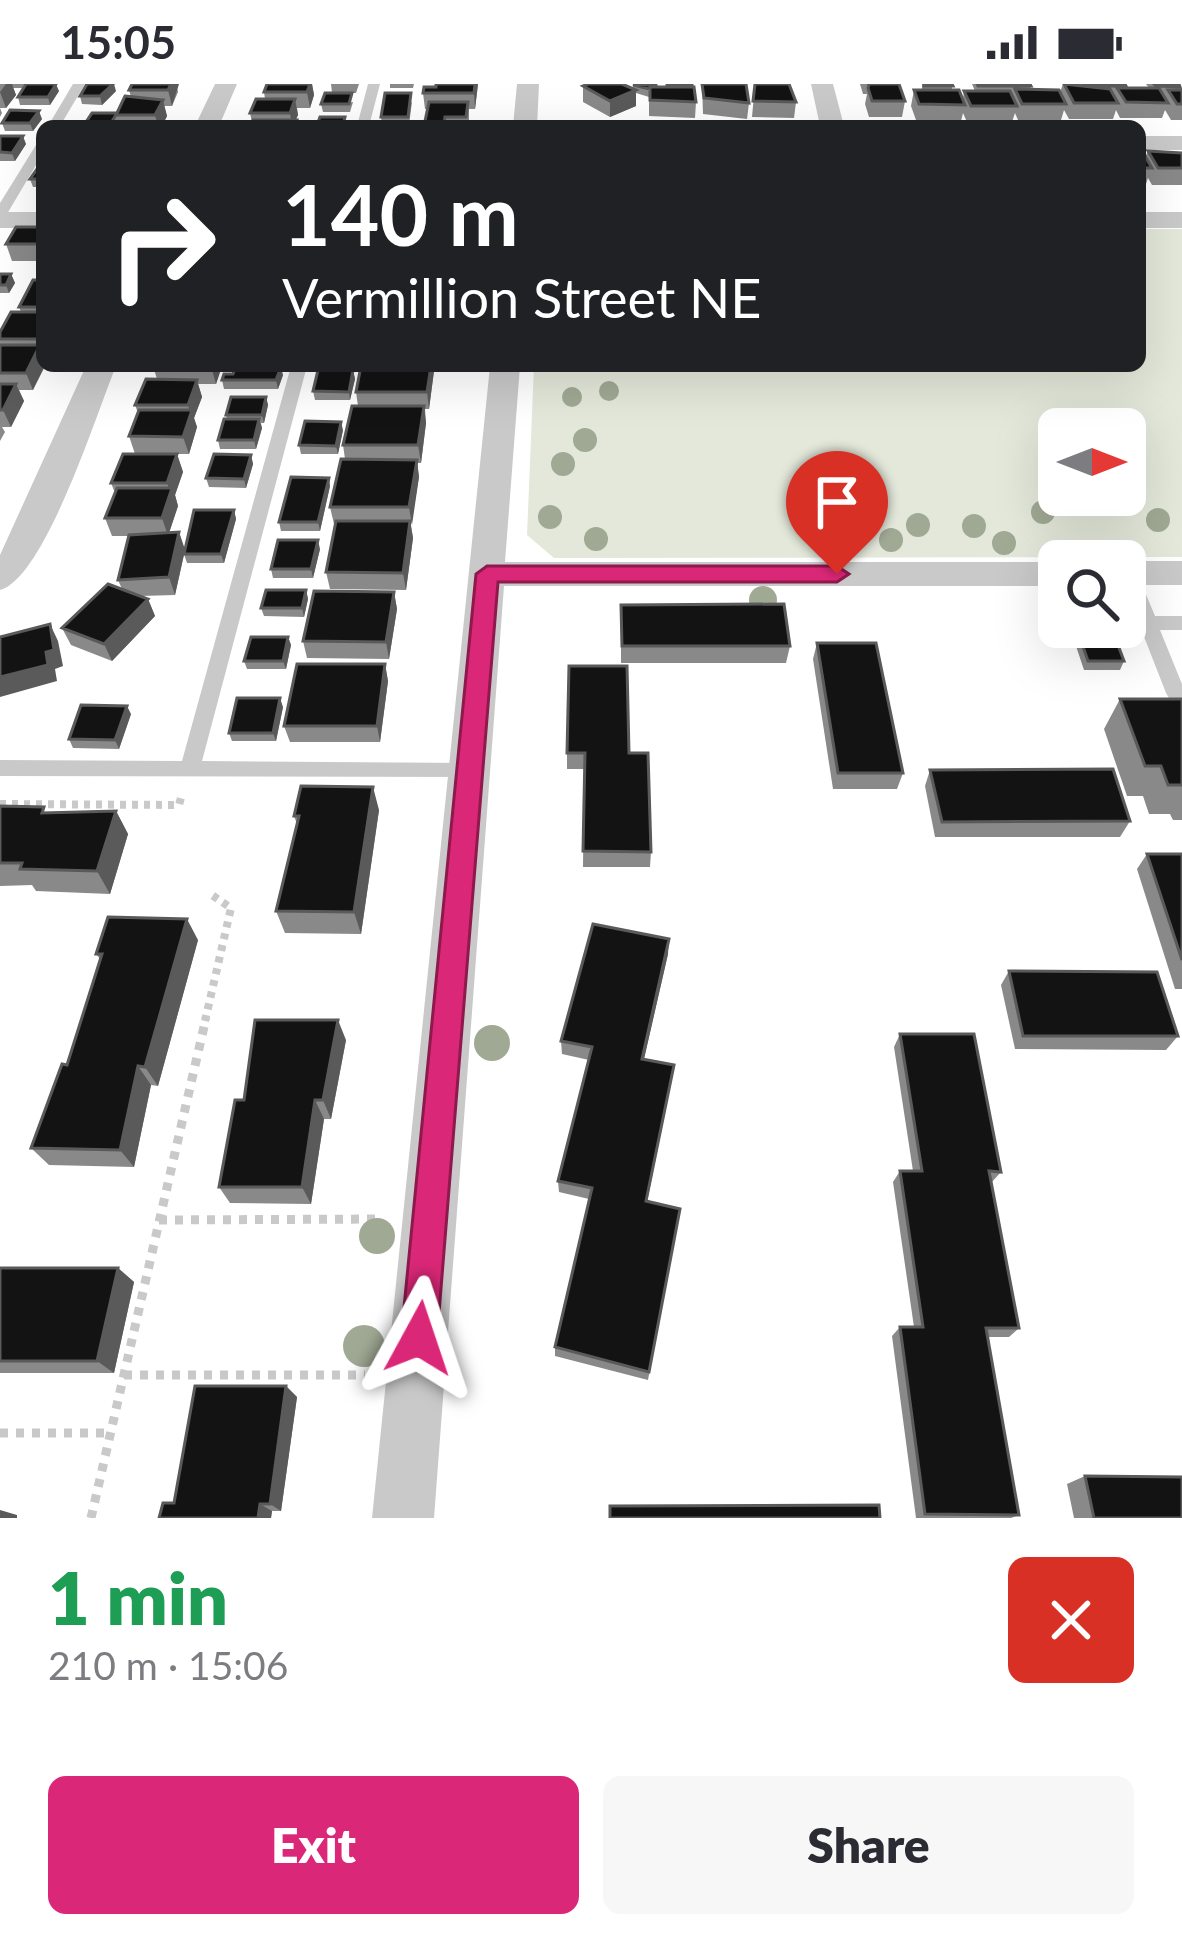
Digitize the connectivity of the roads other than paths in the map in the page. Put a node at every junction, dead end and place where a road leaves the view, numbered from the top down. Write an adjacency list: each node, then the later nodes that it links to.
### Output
1 (79, 84): 6 (lane)
2 (226, 84): 7 (street)
3 (374, 84): 8 (lane)
4 (528, 84): 9 (street)
5 (822, 84): 10 (street)
6 (58, 120)
7 (210, 120)
8 (365, 120)
9 (525, 120)
10 (831, 120)
11 (1146, 143): 12 (street)
12 (1182, 143)
13 (36, 155): 14 (lane)
14 (0, 217): 15 (street)
15 (36, 220)
16 (1146, 220): 17 (street)
17 (1182, 220)
18 (98, 372): 25 (street)
19 (297, 372): 31 (lane)
20 (504, 372): 23 (street)
21 (1146, 573): 22 (street)
22 (1182, 573)
23 (487, 574): 24 (street); 32 (street)
24 (1038, 574)
25 (0, 578)
26 (1146, 618): 27 (lane)
27 (1148, 623): 28 (lane); 29 (lane)
28 (1182, 623)
29 (1175, 693)
30 (0, 768): 31 (lane)
31 (190, 768): 32 (lane)
32 (469, 771): 33 (street)
33 (403, 1518)

